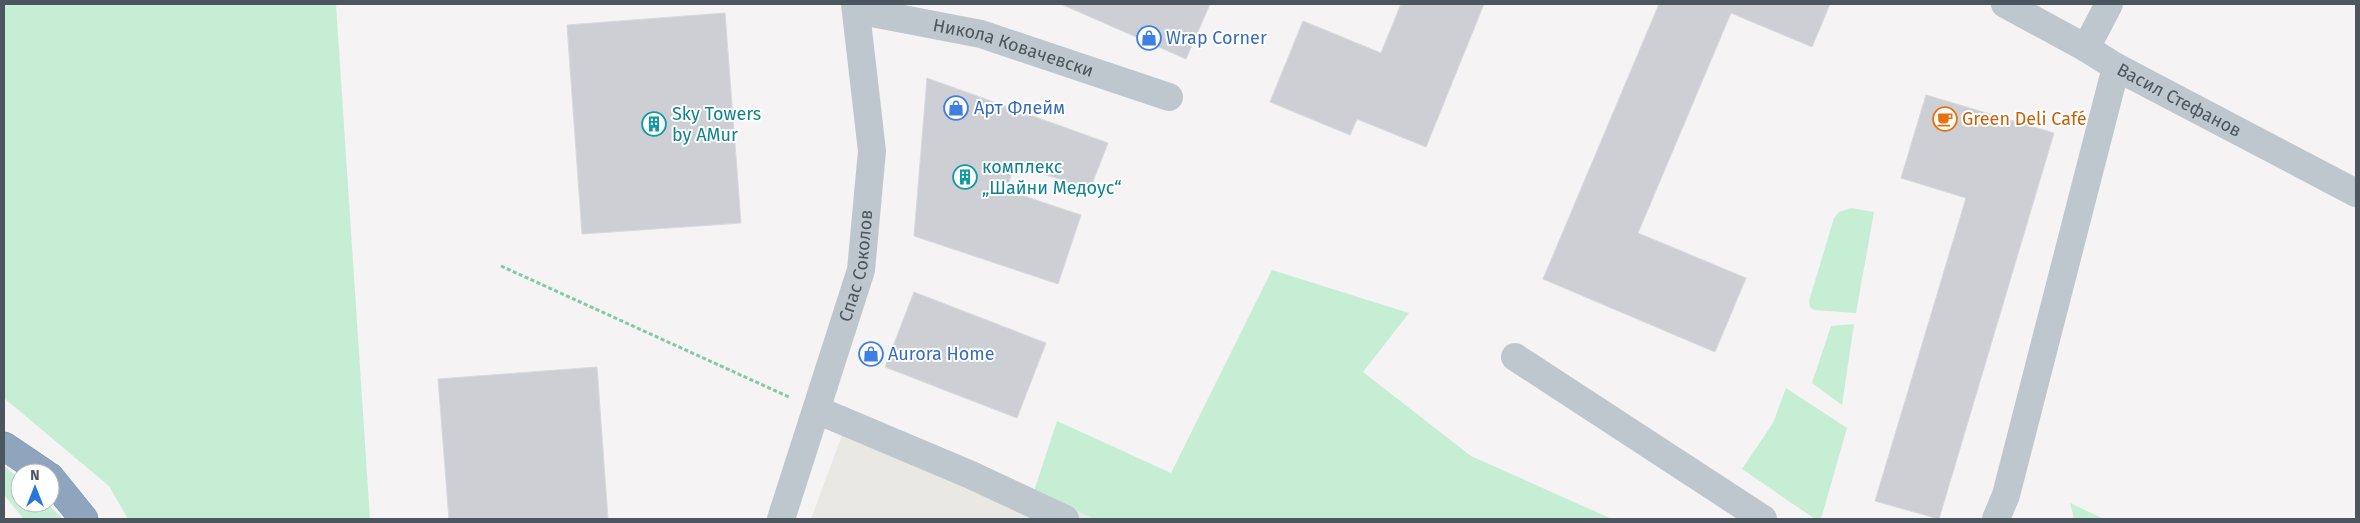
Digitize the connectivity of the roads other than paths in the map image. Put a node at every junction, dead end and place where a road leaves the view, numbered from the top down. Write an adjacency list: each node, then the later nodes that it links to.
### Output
1 (2005, 4): 4 (street, Васил Стефанов)
2 (2109, 4): 4 (street)
3 (855, 7): 6 (street, Никола Ковачевски); 9 (street, Спас Соколов)
4 (2086, 48): 5 (street, Васил Стефанов)
5 (2116, 67): 7 (street, Васил Стефанов); 17 (street)
6 (1169, 97)
7 (2356, 193)
8 (1516, 357): 16 (street)
9 (816, 410): 14 (street, Спас Соколов); 15 (street)
10 (4, 446): 11 (highway)
11 (29, 463)
12 (60, 489): 13 (highway)
13 (84, 519)
14 (781, 519)
15 (1066, 519)
16 (1763, 519)
17 (1996, 519)

